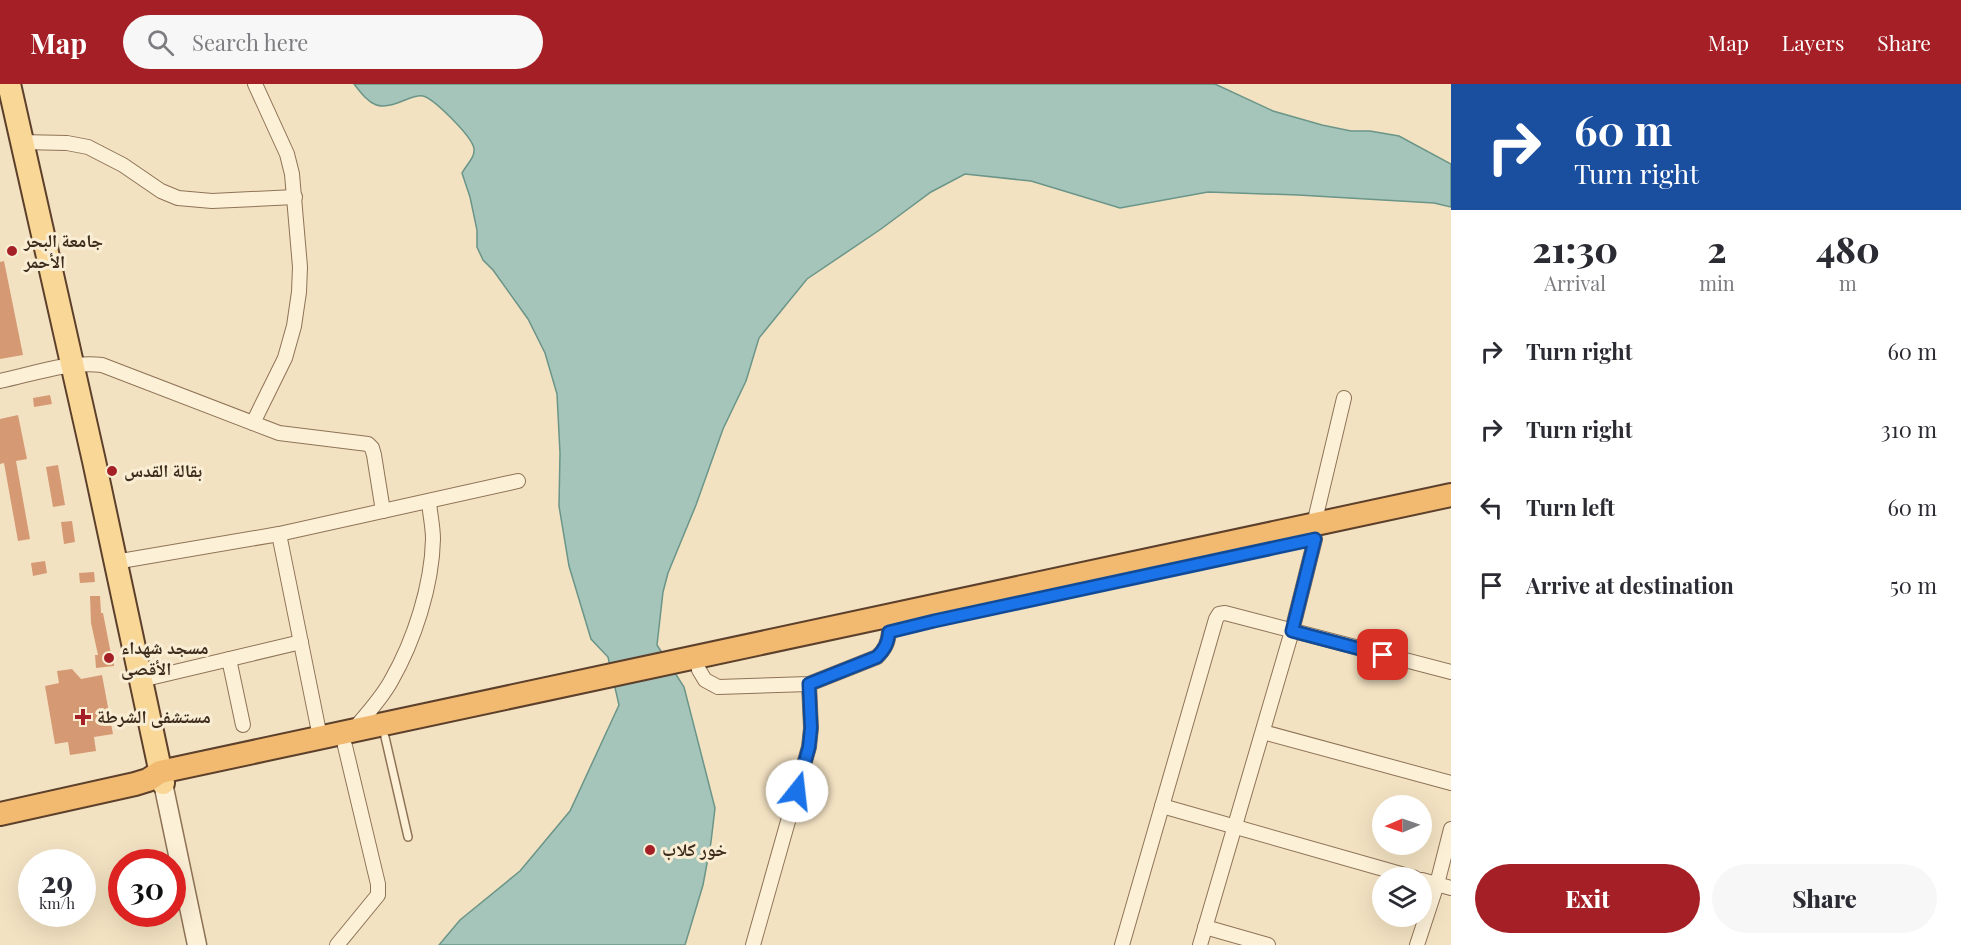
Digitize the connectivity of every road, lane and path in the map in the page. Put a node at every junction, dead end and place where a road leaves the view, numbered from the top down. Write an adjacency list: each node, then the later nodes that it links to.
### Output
1 (9, 84): 3 (main road)
2 (255, 84): 4 (street)
3 (21, 142): 4 (street); 5 (main road)
4 (295, 197): 8 (street)
5 (73, 365): 6 (street); 8 (street); 16 (main road)
6 (0, 381)
7 (1344, 398): 14 (street)
8 (253, 423): 13 (street)
9 (518, 481): 11 (street)
10 (1451, 495): 14 (highway)
11 (429, 502): 13 (street); 30 (street)
12 (1451, 508): 14 (highway)
13 (383, 511): 15 (street)
14 (1315, 531): 17 (street); 18 (highway); 21 (highway)
15 (279, 534): 16 (street); 19 (street)
16 (115, 562): 23 (main road)
17 (1292, 631): 22 (street); 27 (street); 33 (street)
18 (889, 632): 21 (highway); 24 (street)
19 (301, 642): 20 (street); 28 (street)
20 (229, 659): 23 (street); 26 (street)
21 (693, 667): 24 (street); 25 (highway)
22 (1451, 672)
23 (141, 680): 31 (main road)
24 (809, 684): 45 (street)
25 (455, 715): 29 (highway); 30 (highway)
26 (243, 725)
27 (1263, 732): 32 (street); 35 (street)
28 (320, 737): 30 (highway); 31 (highway)
29 (385, 737): 30 (highway); 37 (lane)
30 (350, 738): 31 (highway); 44 (street)
31 (157, 778): 34 (highway); 43 (street)
32 (1451, 783)
33 (1162, 806): 35 (street); 46 (street)
34 (0, 814)
35 (1236, 825): 38 (street); 42 (street)
36 (1451, 829): 40 (street)
37 (408, 837)
38 (1378, 867)
39 (1432, 883): 40 (street)
40 (1437, 884): 41 (street); 49 (street)
41 (1451, 888)
42 (1206, 927): 47 (street); 48 (street)
43 (197, 945)
44 (337, 945)
45 (753, 945)
46 (1122, 945)
47 (1200, 945)
48 (1268, 945)
49 (1418, 945)

